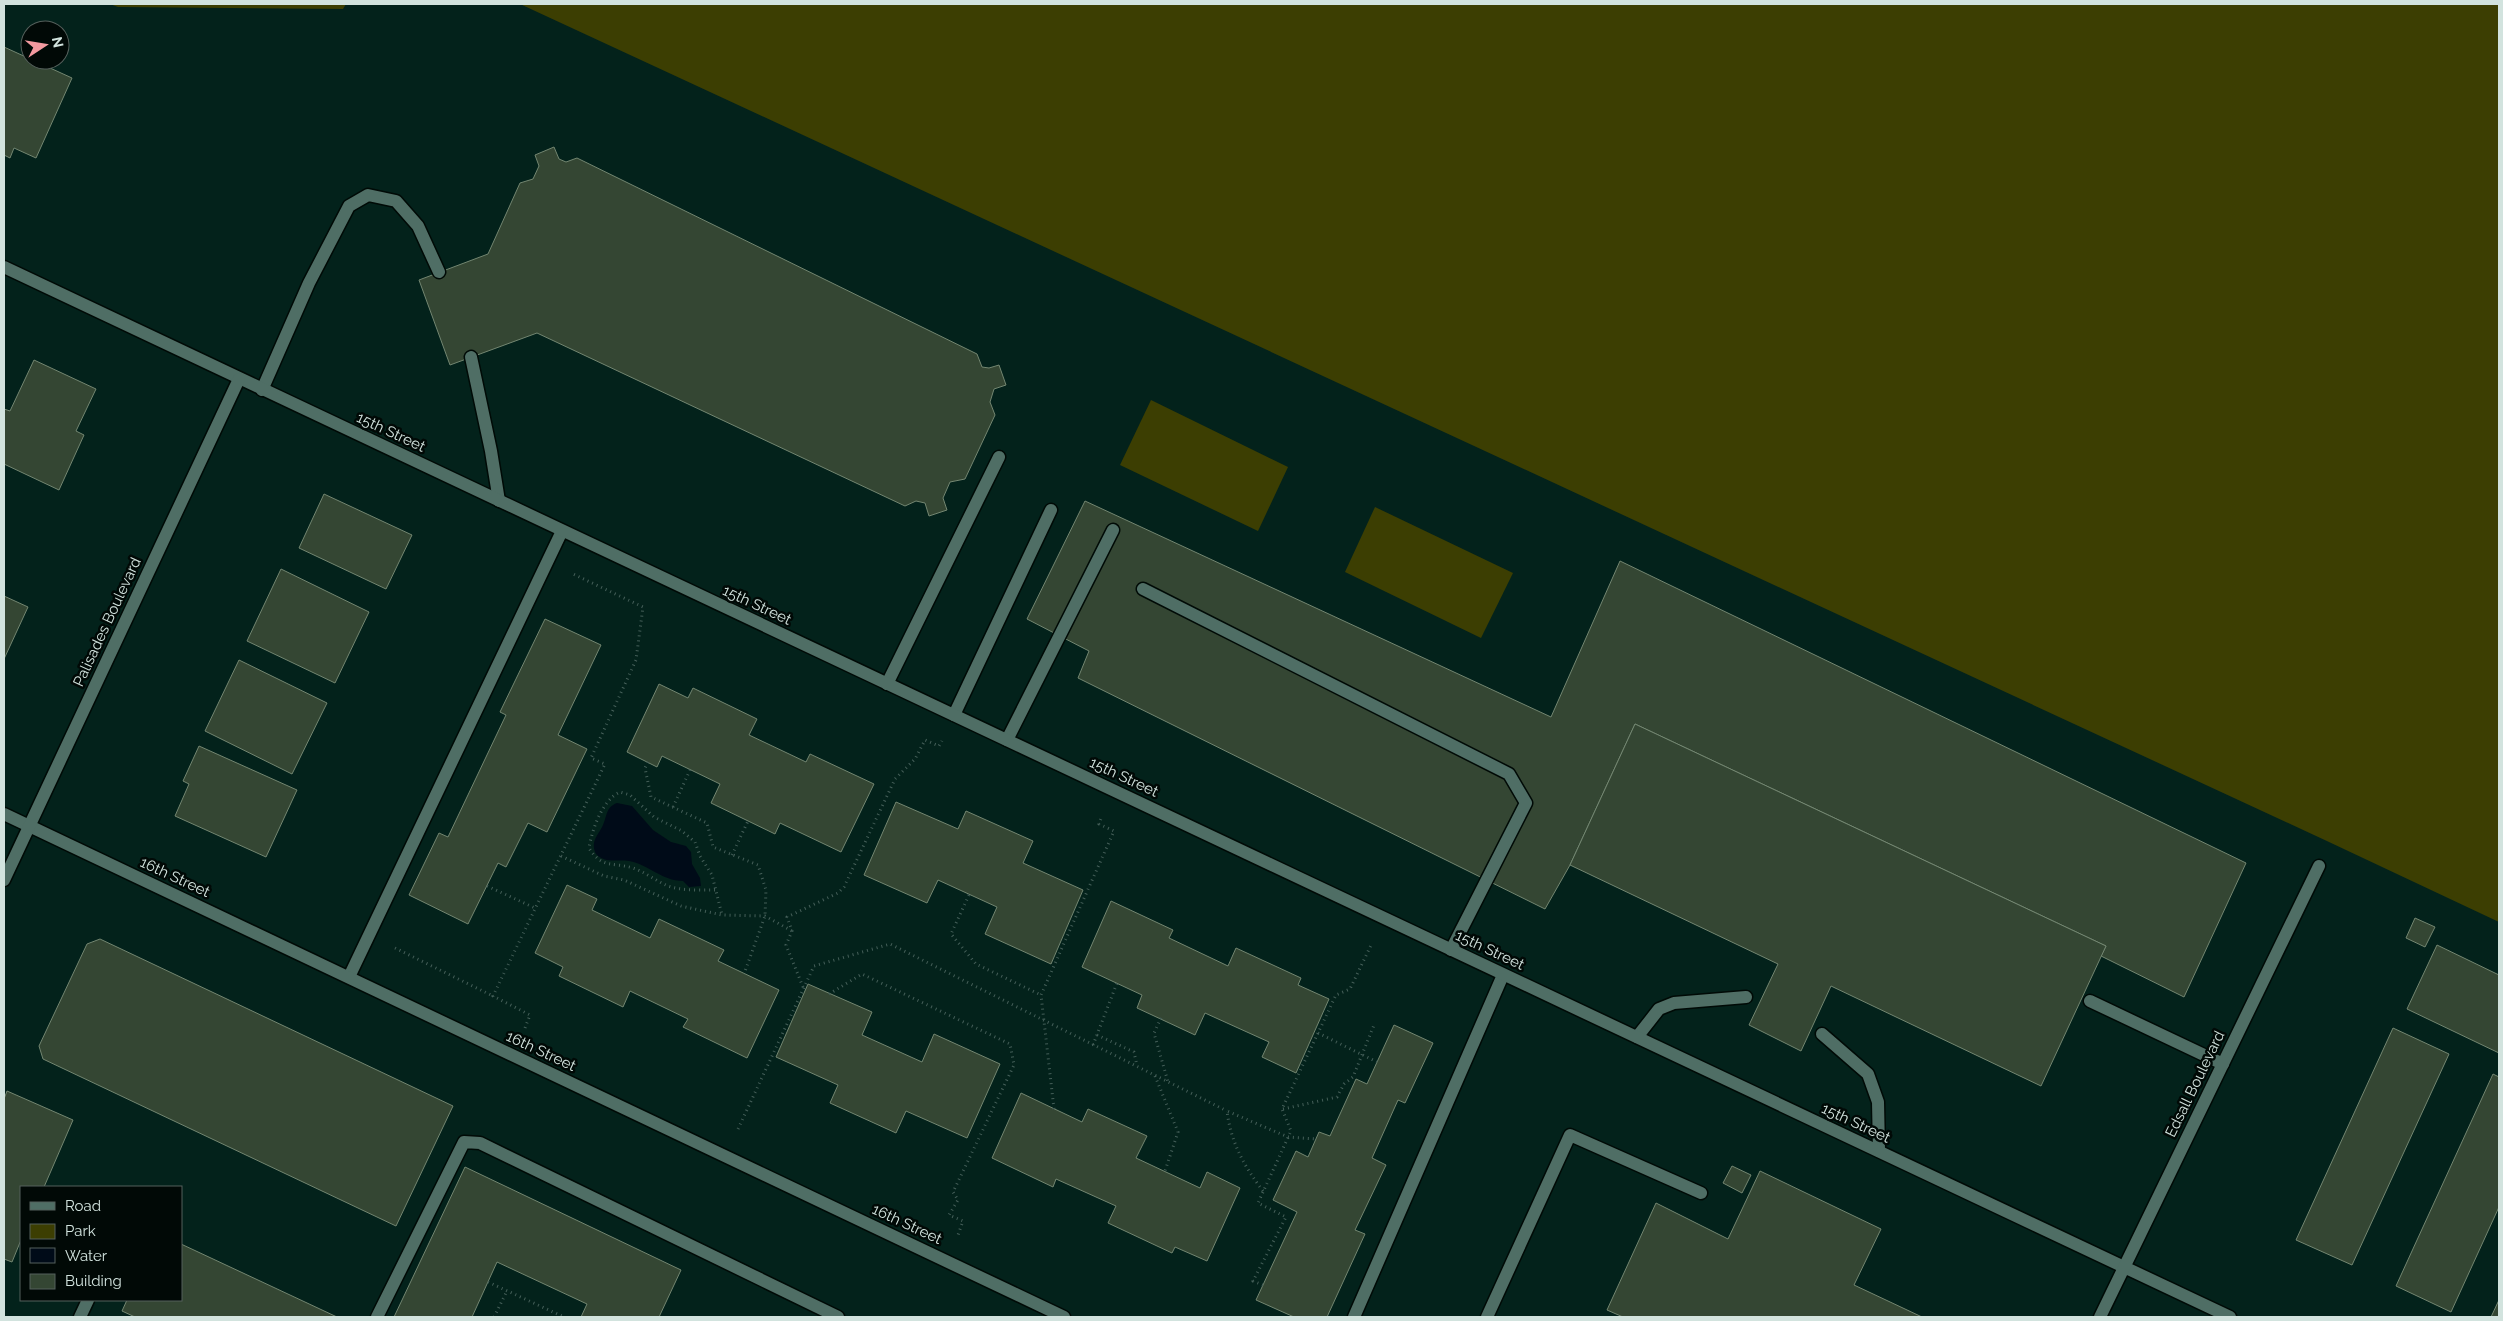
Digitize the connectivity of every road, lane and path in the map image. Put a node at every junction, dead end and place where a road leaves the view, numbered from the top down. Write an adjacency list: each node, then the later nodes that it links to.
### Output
1 (4, 267): 4 (street, 15th Street)
2 (439, 272): 5 (street)
3 (471, 357): 7 (street)
4 (240, 379): 5 (street, 15th Street); 22 (street, Palisades Boulevard)
5 (262, 390): 7 (street, 15th Street)
6 (999, 458): 13 (street)
7 (499, 501): 10 (street, 15th Street)
8 (1051, 510): 14 (street)
9 (1113, 530): 15 (street)
10 (562, 531): 11 (street); 13 (street, 15th Street)
11 (548, 562): 24 (path); 35 (street)
12 (1143, 589): 36 (street)
13 (887, 684): 14 (street, 15th Street)
14 (954, 715): 15 (street, 15th Street); 34 (path)
15 (1007, 740): 18 (street, 15th Street)
16 (648, 762): 19 (path)
17 (690, 770): 19 (path)
18 (1115, 791): 33 (street, 15th Street); 43 (path)
19 (673, 807): 23 (path)
20 (4, 814): 22 (street, 16th Street)
21 (748, 821): 23 (path)
22 (29, 826): 26 (street, Palisades Boulevard); 39 (street, 16th Street)
23 (732, 854): 32 (path)
24 (560, 856): 30 (path); 31 (path)
25 (2319, 866): 58 (street, Edsall Boulevard)
26 (4, 880)
27 (487, 886): 30 (path)
28 (715, 890): 28 (path); 31 (path)
29 (969, 895): 43 (path)
30 (535, 908): 44 (path)
31 (722, 915): 32 (path)
32 (765, 916): 34 (path); 37 (path)
33 (1384, 918): 36 (street, 15th Street); 50 (path)
34 (792, 931): 41 (path)
35 (369, 935): 39 (street); 44 (path)
36 (1451, 950): 38 (street, 15th Street)
37 (744, 974)
38 (1503, 975): 53 (street, 15th Street); 85 (street)
39 (349, 978): 55 (street, 16th Street)
40 (1117, 983): 52 (path)
41 (804, 988): 48 (path); 68 (path)
42 (829, 994): 72 (path)
43 (1041, 995): 48 (path)
44 (493, 996): 55 (path)
45 (1746, 997): 53 (street)
46 (2090, 1001): 58 (street)
47 (1161, 1018): 61 (path)
48 (1044, 1020): 54 (path); 62 (path)
49 (1374, 1025): 56 (path)
50 (1318, 1033): 56 (path); 63 (path)
51 (1822, 1034): 67 (street)
52 (1097, 1035): 54 (path); 59 (path)
53 (1636, 1037): 67 (street, 15th Street)
54 (1093, 1045): 59 (path)
55 (513, 1055): 68 (street, 16th Street)
56 (1362, 1055): 57 (path); 63 (path)
57 (1377, 1062)
58 (2223, 1064): 73 (street, Edsall Boulevard)
59 (1137, 1067): 60 (path)
60 (1155, 1076): 61 (path); 69 (path)
61 (1168, 1082): 64 (path)
62 (1054, 1109)
63 (1282, 1109): 65 (path)
64 (1227, 1111): 65 (path); 70 (path)
65 (1288, 1137): 66 (path); 70 (path)
66 (1316, 1139)
67 (1879, 1151): 73 (street, 15th Street)
68 (725, 1156): 72 (street, 16th Street)
69 (1165, 1171)
70 (1263, 1191): 75 (path)
71 (1701, 1193): 86 (street)
72 (947, 1261): 84 (street, 16th Street)
73 (2125, 1267): 87 (street, Edsall Boulevard); 88 (street, 15th Street)
74 (488, 1282): 76 (path)
75 (1263, 1285)
76 (507, 1291): 78 (path); 81 (path)
77 (88, 1301): 79 (street)
78 (556, 1316): 82 (path)
79 (80, 1317)
80 (377, 1317): 83 (street)
81 (494, 1317)
82 (564, 1317)
83 (838, 1317)
84 (1064, 1317)
85 (1354, 1317)
86 (1487, 1317)
87 (2100, 1317)
88 (2230, 1317)

